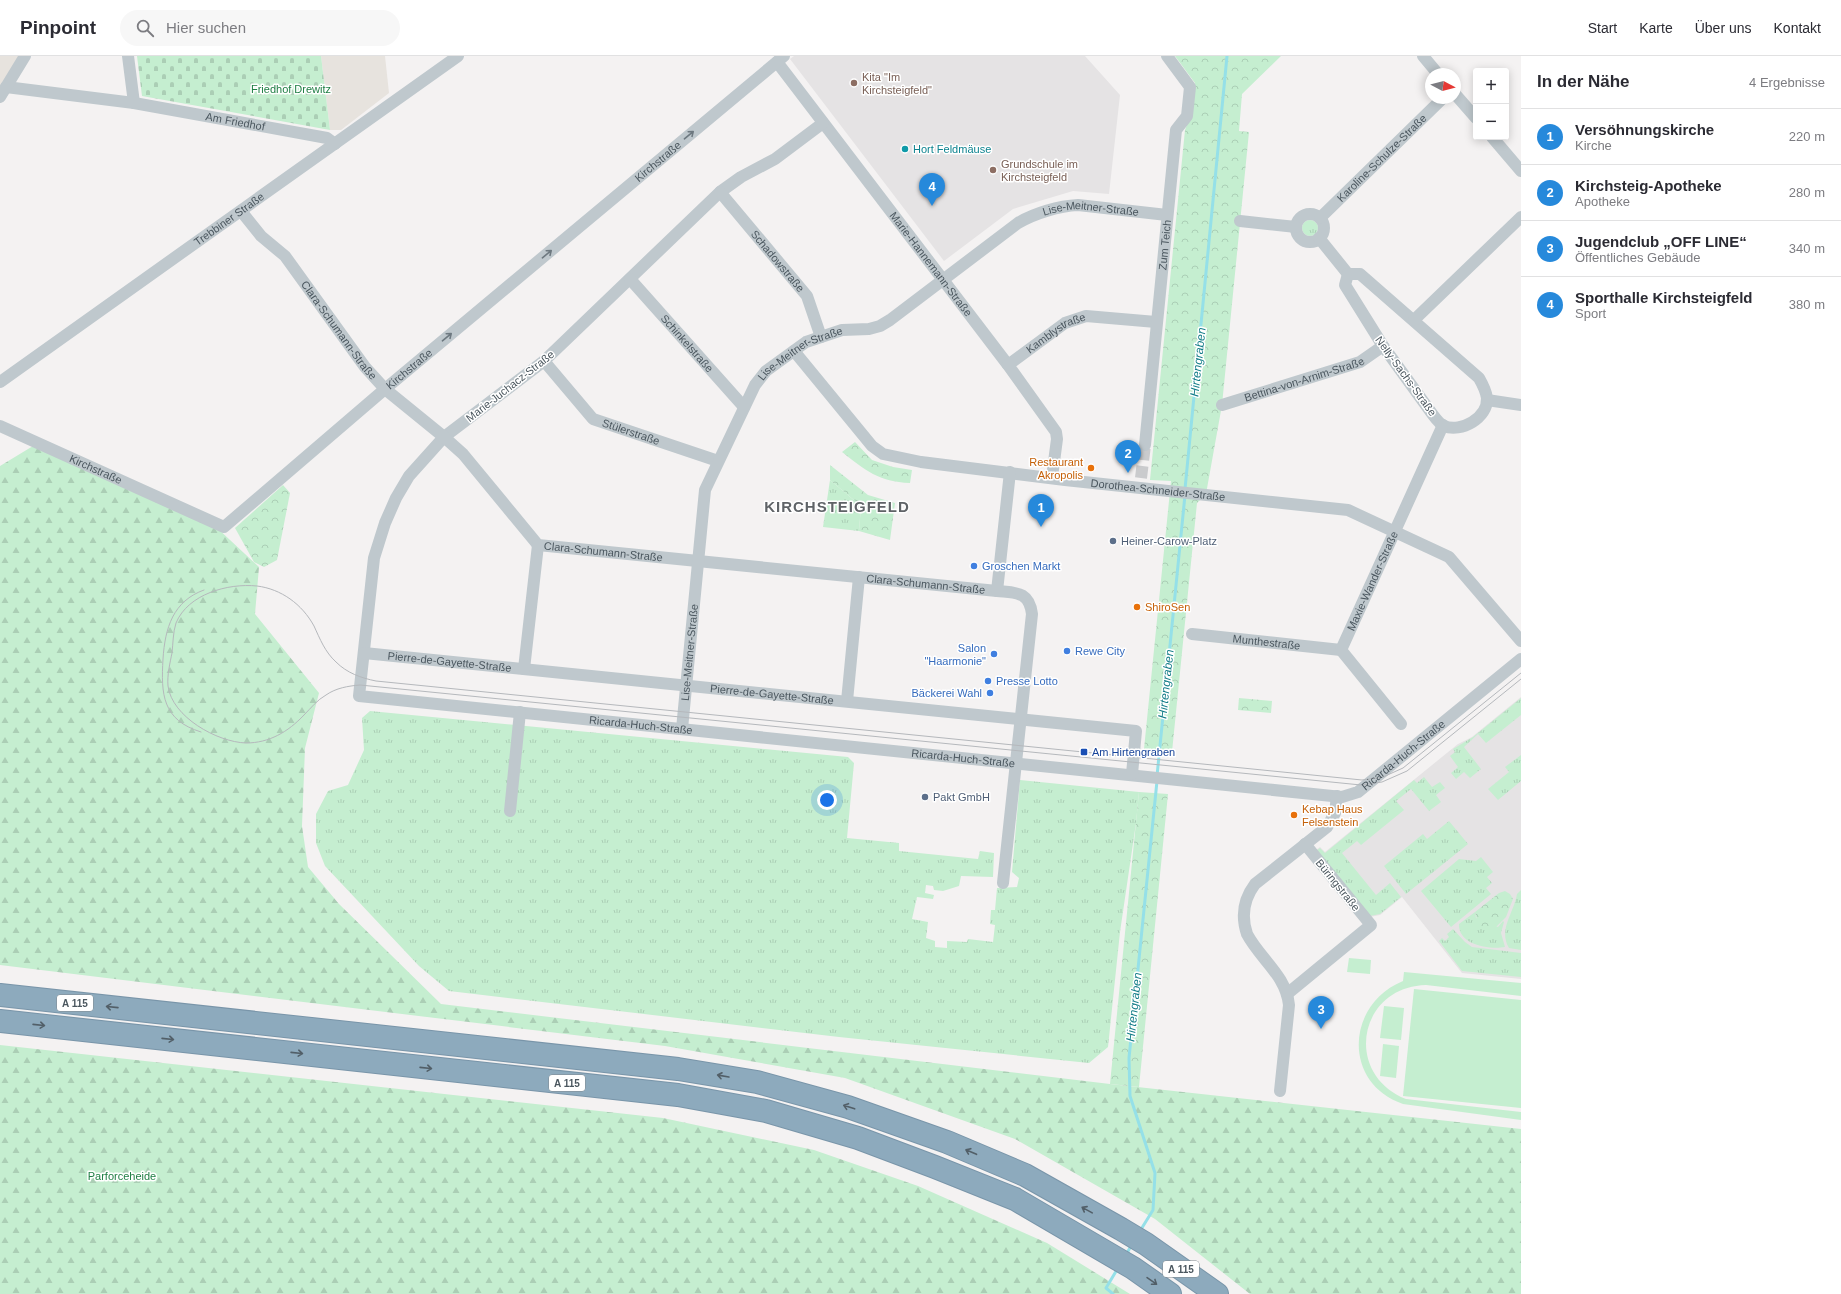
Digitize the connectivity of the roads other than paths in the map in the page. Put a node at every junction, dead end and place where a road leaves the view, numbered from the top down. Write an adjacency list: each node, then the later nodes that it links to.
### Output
1 (25, 56): 8 (street)
2 (128, 56): 10 (street)
3 (458, 56): 15 (street, Trebbiner Straße)
4 (1167, 56): 19 (street, Zum Teich)
5 (1423, 56): 7 (street)
6 (780, 59): 13 (street, Marie-Hannemann-Straße); 36 (street, Kirchstraße, one-way to 6)
7 (1433, 68)
8 (3, 92): 10 (street, Am Friedhof)
9 (1461, 101): 12 (street)
10 (134, 103): 15 (street, Am Friedhof)
11 (1437, 104): 21 (street, Karoline-Schulze-Straße)
12 (1473, 115)
13 (823, 123): 17 (street, Marie-Juchacz-Straße); 27 (street, Marie-Hannemann-Straße)
14 (1495, 140): 16 (street)
15 (335, 144): 18 (street, Trebbiner Straße)
16 (1521, 171)
17 (720, 192): 26 (street, Marie-Juchacz-Straße); 30 (street, Schadowstraße)
18 (241, 210): 35 (street, Trebbiner Straße); 36 (street, Clara-Schumann-Straße)
19 (1167, 215): 27 (street, Lise-Meitner-Straße); 29 (street, Zum Teich)
20 (1521, 217): 28 (street)
21 (1320, 218): 23 (street); 24 (street)
22 (1240, 221): 23 (street)
23 (1296, 227): 24 (street)
24 (1319, 238): 25 (street)
25 (1348, 274): 28 (street); 31 (street, Nelly-Sachs-Straße)
26 (630, 279): 33 (street, Marie-Juchacz-Straße); 40 (street, Schinkelstraße)
27 (942, 281): 30 (street, Lise-Meitner-Straße); 34 (street, Marie-Hannemann-Straße)
28 (1414, 320): 37 (street)
29 (1156, 322): 34 (street, Kamblystraße); 44 (street, Zum Teich)
30 (821, 337): 32 (street, Lise-Meitner-Straße)
31 (1383, 346): 38 (street, Bettina-von-Arnim-Straße); 41 (street, Nelly-Sachs-Straße)
32 (794, 351): 40 (street, Lise-Meitner-Straße); 46 (street, Dorothea-Schneider-Straße)
33 (544, 361): 43 (street, Marie-Juchacz-Straße); 45 (street, Stülerstraße)
34 (1008, 365): 47 (street, Marie-Hannemann-Straße)
35 (0, 382)
36 (385, 389): 42 (street, Kirchstraße); 43 (street, Clara-Schumann-Straße)
37 (1487, 400): 39 (street); 41 (street, Nelly-Sachs-Straße)
38 (1222, 405)
39 (1521, 405)
40 (744, 407): 45 (street, Lise-Meitner-Straße)
41 (1443, 425): 48 (street, Maxie-Wander-Straße)
42 (0, 426)
43 (444, 437): 49 (street, Clara-Schumann-Straße); 56 (street, Marie-Juchacz-Straße)
44 (1144, 444)
45 (718, 461): 50 (street, Lise-Meitner-Straße)
46 (1010, 472): 47 (street, Dorothea-Schneider-Straße); 52 (street)
47 (1052, 477): 48 (street, Dorothea-Schneider-Straße)
48 (1395, 531): 54 (street, Dorothea-Schneider-Straße); 55 (street, Maxie-Wander-Straße)
49 (538, 545): 50 (street, Clara-Schumann-Straße); 58 (street)
50 (699, 562): 51 (street, Clara-Schumann-Straße); 59 (street, Lise-Meitner-Straße)
51 (859, 577): 52 (street, Clara-Schumann-Straße); 61 (street)
52 (997, 591): 63 (street, Clara-Schumann-Straße)
53 (1192, 634): 55 (street, Munthestraße)
54 (1521, 641)
55 (1341, 650): 64 (street)
56 (364, 653): 58 (street, Pierre-de-Gayette-Straße); 60 (street, Marie-Juchacz-Straße)
57 (1521, 659): 68 (street, Ricarda-Huch-Straße)
58 (524, 669): 59 (street, Pierre-de-Gayette-Straße)
59 (686, 686): 61 (street, Pierre-de-Gayette-Straße); 65 (street, Lise-Meitner-Straße)
60 (359, 696): 62 (street, Ricarda-Huch-Straße)
61 (847, 701): 63 (street, Pierre-de-Gayette-Straße)
62 (520, 712): 65 (street, Ricarda-Huch-Straße); 69 (street)
63 (1022, 718): 66 (street); 67 (street, Pierre-de-Gayette-Straße)
64 (1401, 724)
65 (682, 729): 66 (street, Ricarda-Huch-Straße)
66 (1017, 762): 67 (street, Ricarda-Huch-Straße); 71 (street)
67 (1132, 774): 68 (street, Ricarda-Huch-Straße)
68 (1337, 796): 70 (street)
69 (510, 811)
70 (1305, 844): 72 (street); 72 (street, Büringstraße)
71 (1003, 883)
72 (1287, 994): 75 (street)
73 (0, 995): 77 (highway, A 115, one-way to 73)
74 (0, 1021): 76 (highway, A 115, one-way to 76)
75 (1280, 1091)
76 (1170, 1294)
77 (1216, 1294)

